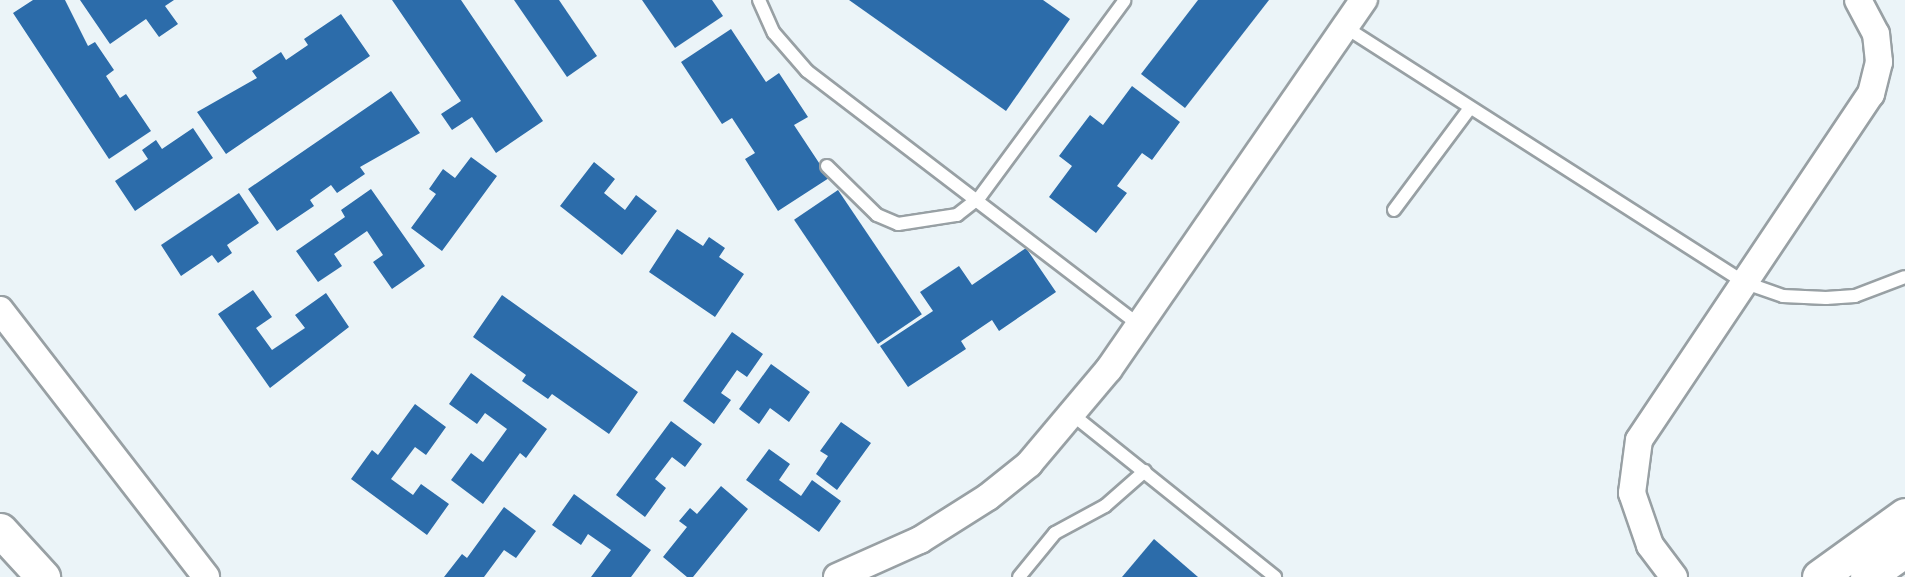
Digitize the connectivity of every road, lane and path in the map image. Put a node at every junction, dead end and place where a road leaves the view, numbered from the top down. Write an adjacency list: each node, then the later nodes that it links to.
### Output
1 (759, 0): 8 (lane)
2 (1364, 0): 5 (street)
3 (1858, 0): 11 (street)
4 (1124, 1): 8 (lane)
5 (1345, 27): 6 (lane); 13 (street)
6 (1470, 108): 9 (lane); 11 (lane)
7 (827, 166): 8 (lane)
8 (979, 198): 13 (lane)
9 (1394, 210)
10 (1905, 277): 11 (lane)
11 (1743, 282): 26 (street)
12 (0, 310): 22 (street)
13 (1140, 326): 14 (street)
14 (1073, 414): 15 (lane); 23 (street)
15 (1145, 471): 24 (lane); 25 (lane)
16 (1905, 514): 27 (main road)
17 (0, 530): 21 (main road)
18 (0, 543): 20 (main road)
19 (1905, 550): 28 (main road)
20 (23, 577)
21 (43, 577)
22 (206, 577)
23 (837, 577)
24 (1019, 577)
25 (1275, 577)
26 (1674, 577)
27 (1819, 577)
28 (1868, 577)

